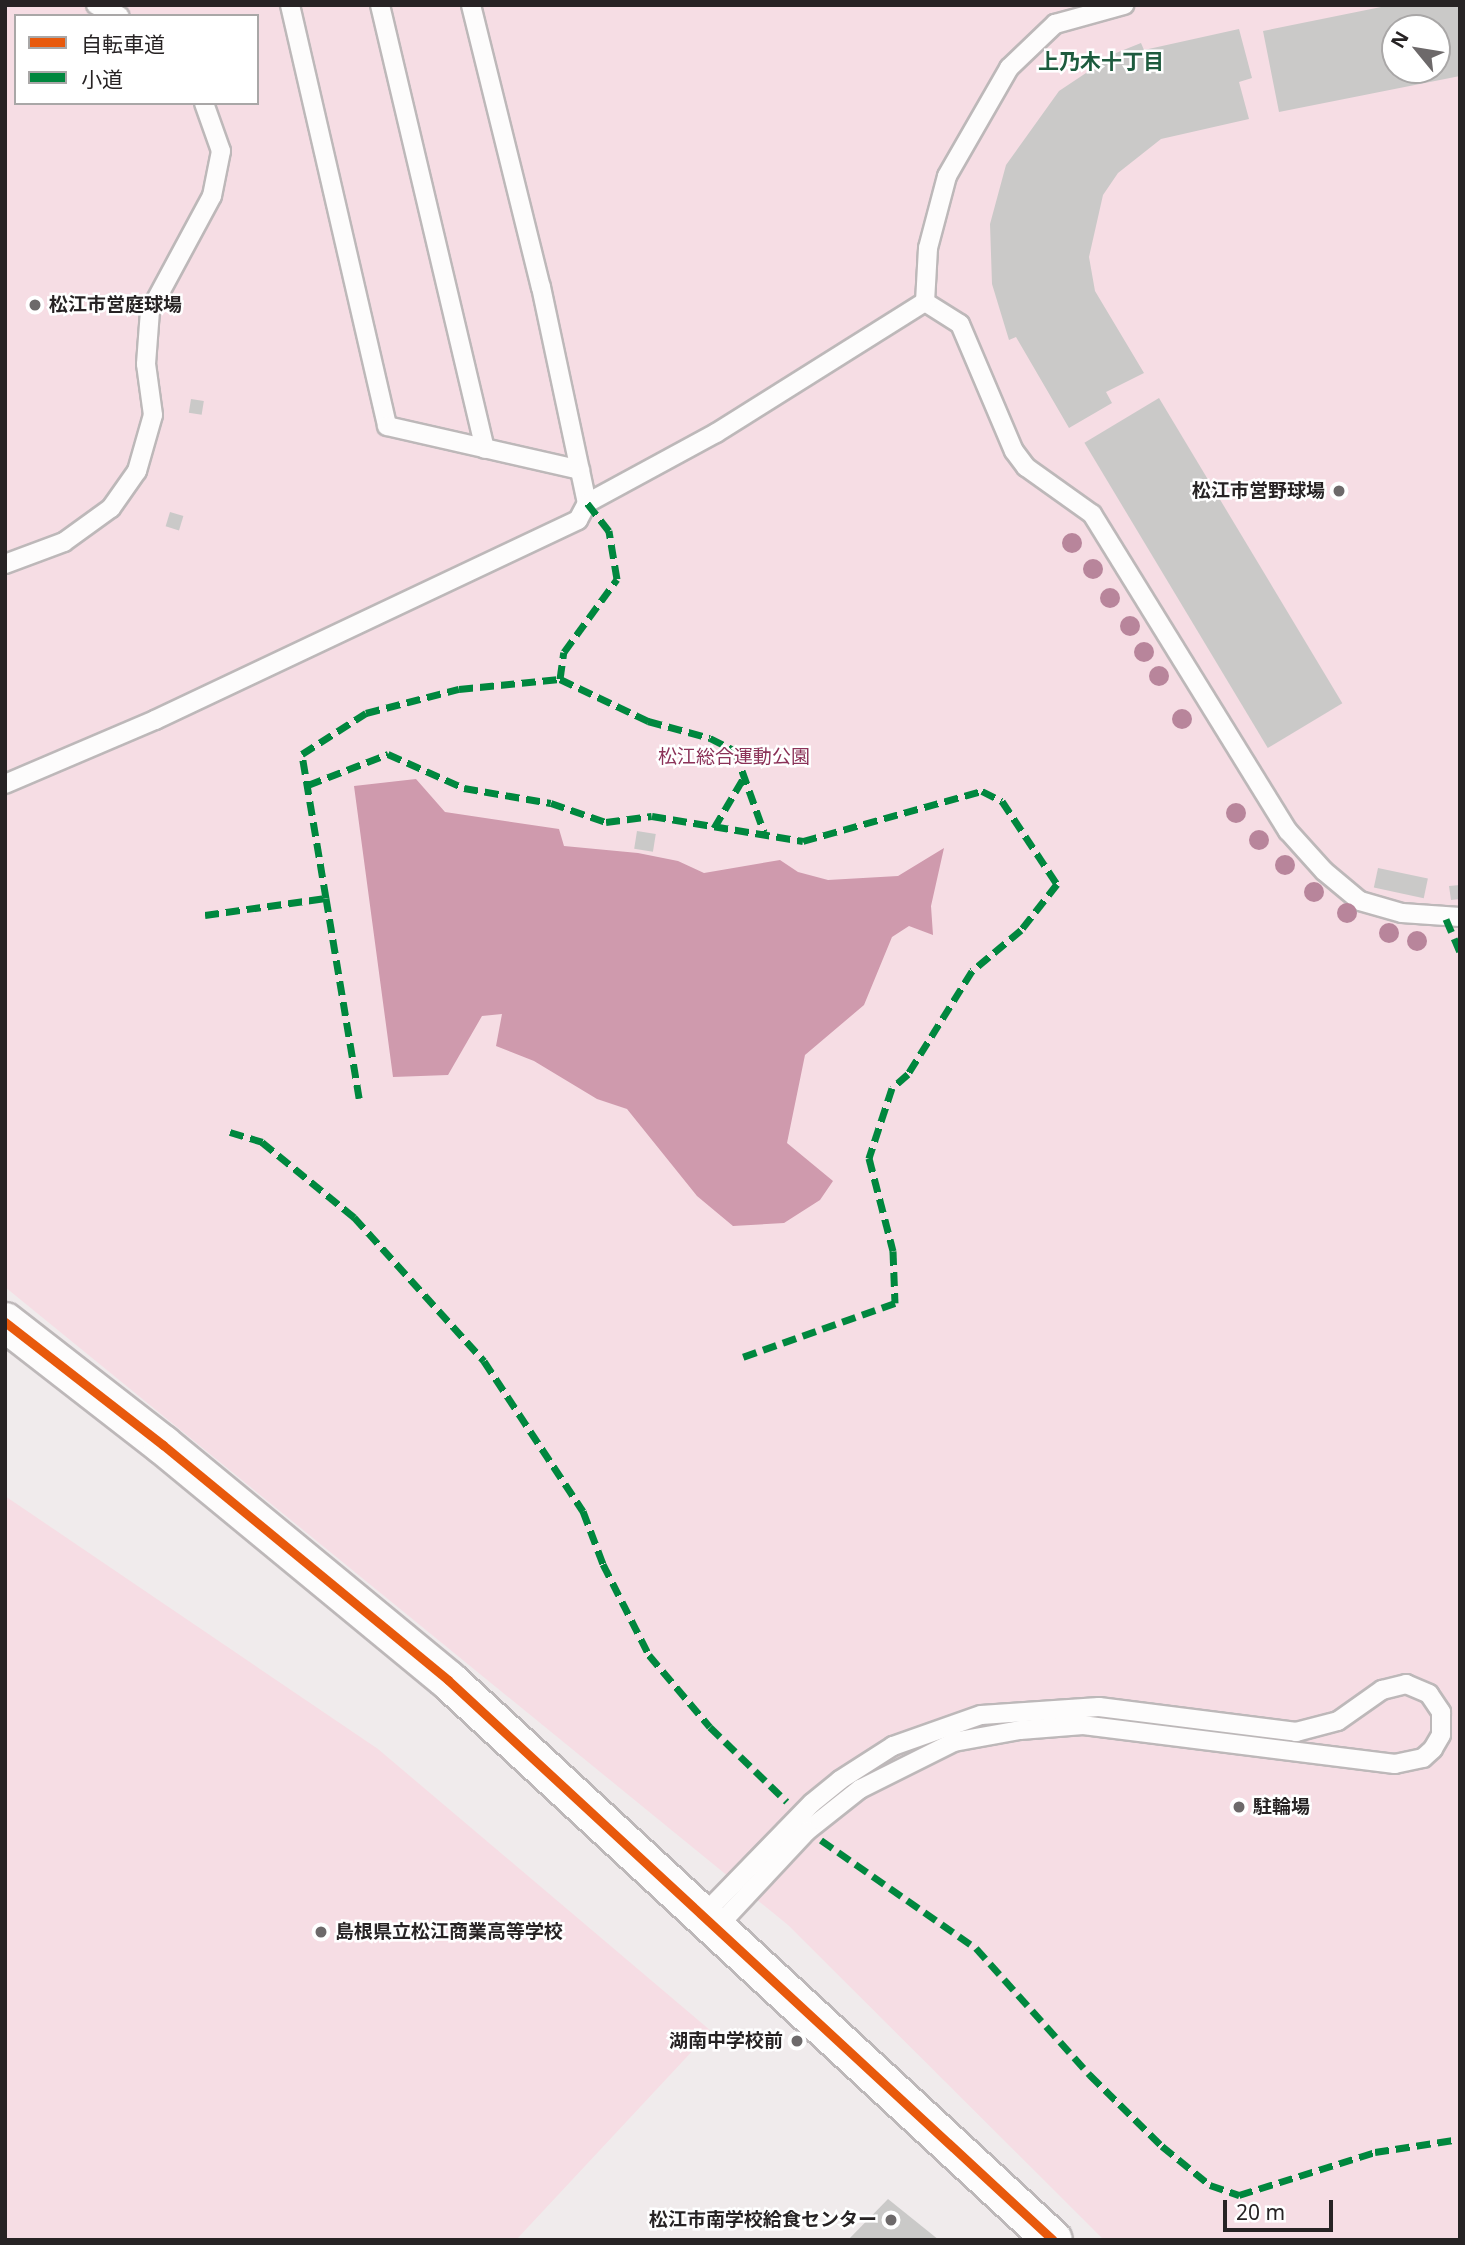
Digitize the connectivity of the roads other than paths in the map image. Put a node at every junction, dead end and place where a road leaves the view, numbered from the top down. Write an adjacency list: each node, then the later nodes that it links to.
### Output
1 (96, 5): 6 (lane)
2 (290, 5): 9 (lane)
3 (380, 5): 9 (lane)
4 (471, 5): 10 (lane)
5 (1124, 5): 8 (lane)
6 (116, 14)
7 (205, 105): 12 (lane)
8 (925, 302): 11 (lane); 14 (lane)
9 (485, 449): 10 (lane)
10 (580, 470): 11 (lane)
11 (587, 503): 13 (lane)
12 (5, 564)
13 (5, 784)
14 (1460, 917)
15 (5, 1322): 16 (street)
16 (712, 1919): 16 (lane); 17 (street)
17 (1054, 2240)

